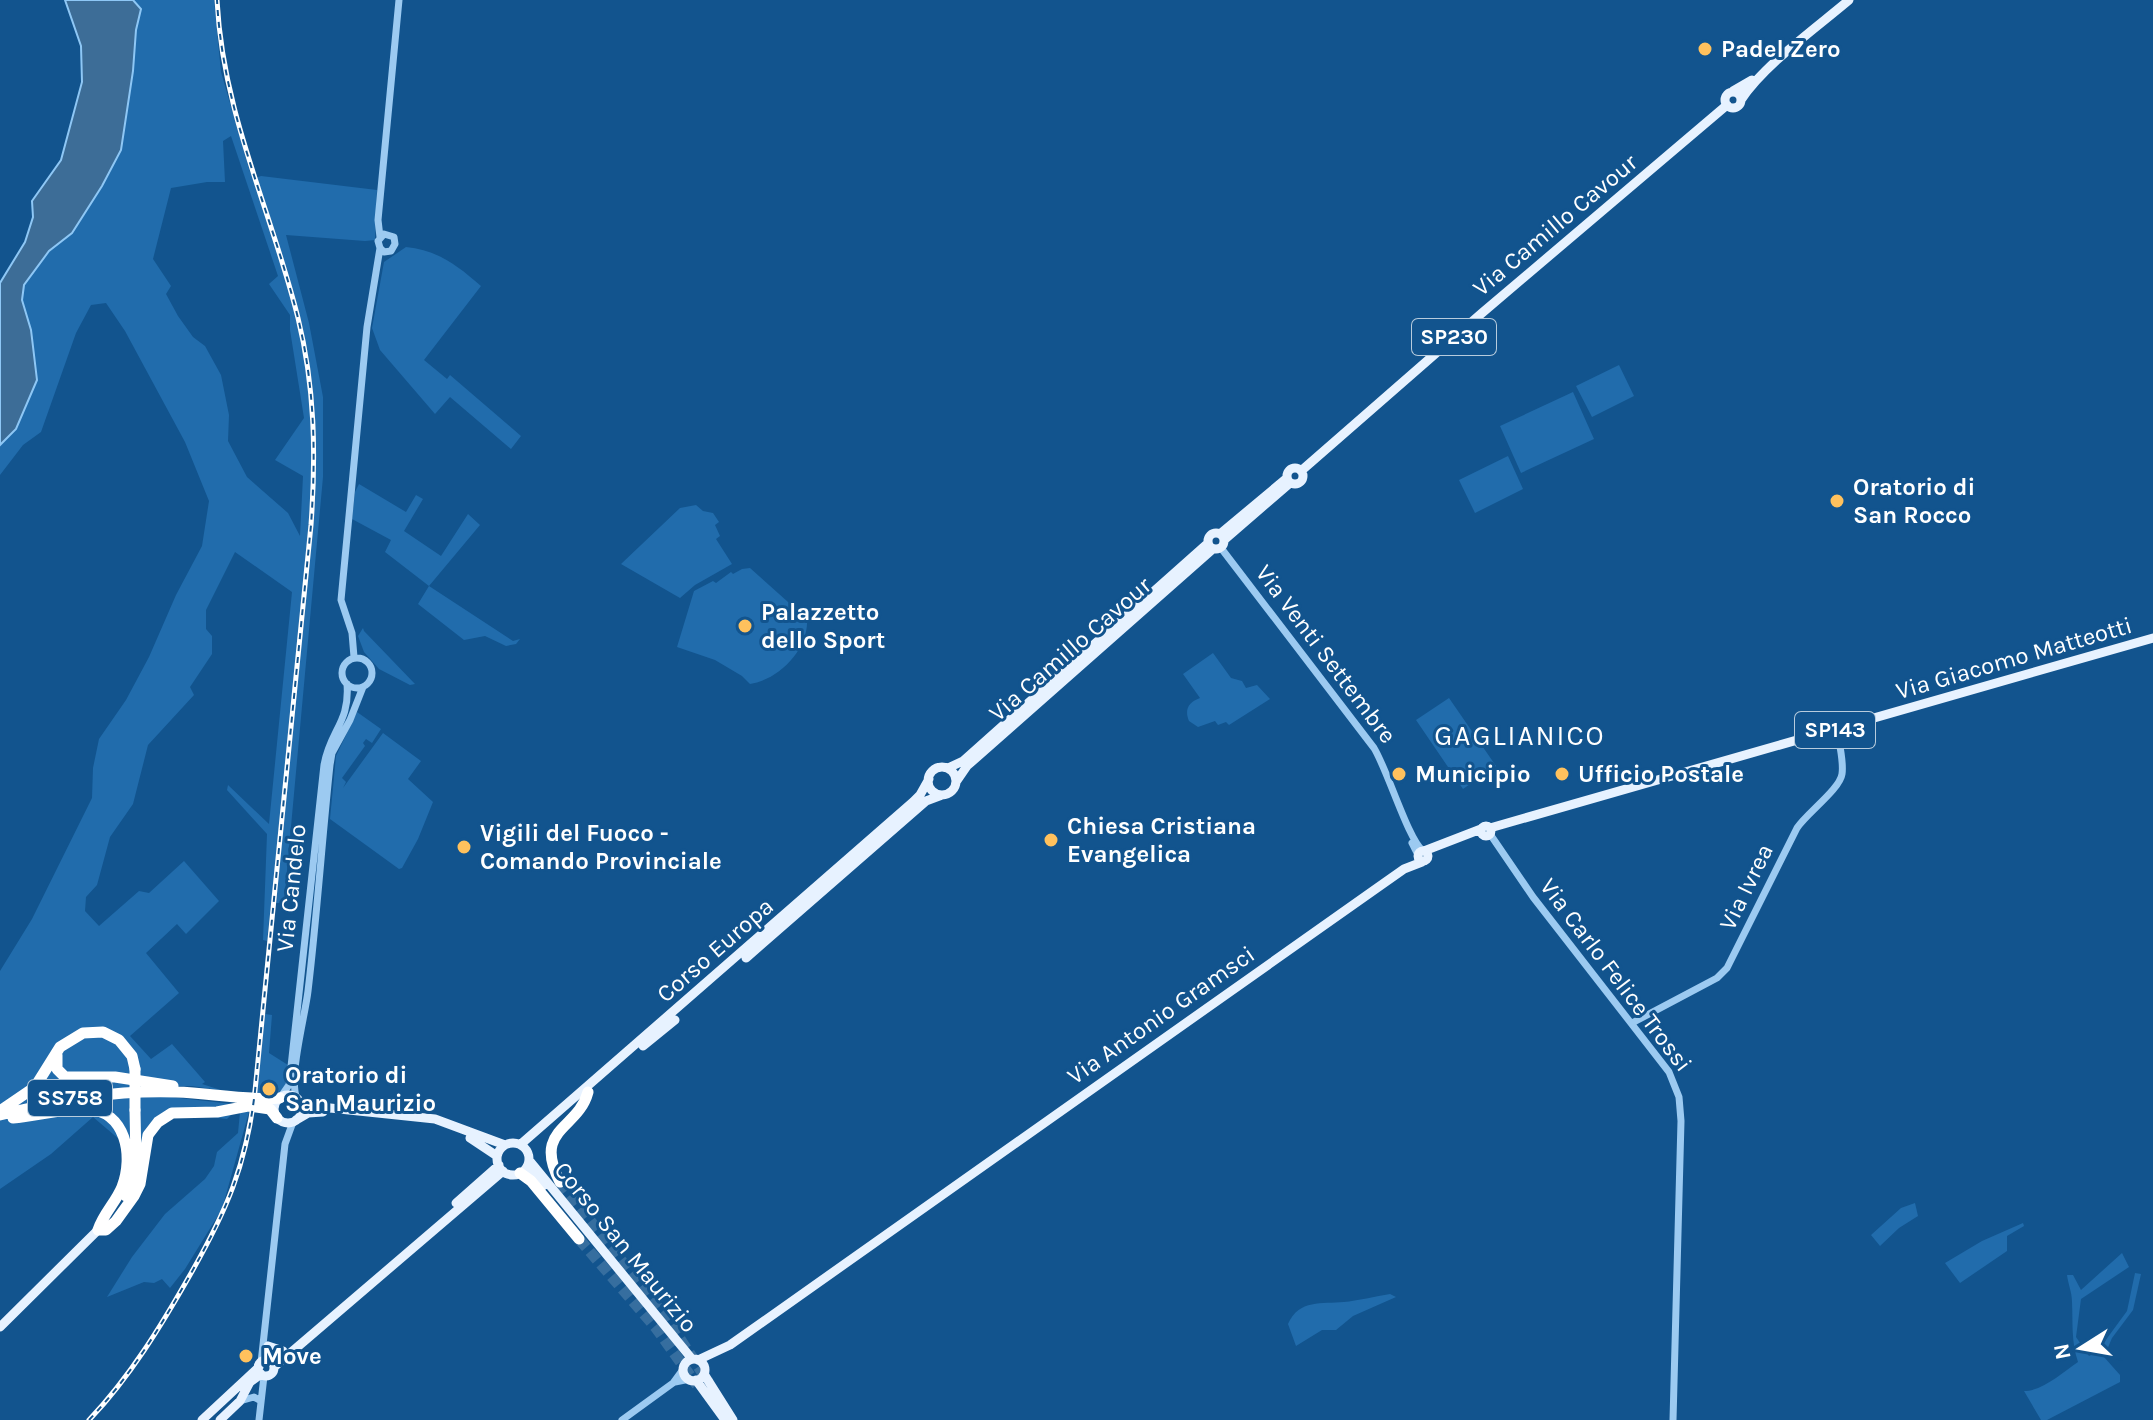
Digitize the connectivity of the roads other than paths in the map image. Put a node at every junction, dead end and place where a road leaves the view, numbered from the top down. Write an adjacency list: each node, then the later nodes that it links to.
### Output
1 (399, 0): 7 (street)
2 (1849, 0): 3 (main road, Via Camillo Cavour / SP230)
3 (1778, 62): 4 (main road, Via Camillo Cavour / SP230); 5 (main road, Via Camillo Cavour / SP230)
4 (1733, 91): 5 (main road); 6 (main road, Via Camillo Cavour / SP230)
5 (1741, 100): 6 (main road, Via Camillo Cavour / SP230)
6 (1727, 105): 11 (main road, Via Camillo Cavour / SP230)
7 (379, 210): 8 (street); 9 (street)
8 (389, 235): 9 (street); 10 (street)
9 (380, 237): 10 (street)
10 (383, 250): 13 (street)
11 (1217, 543): 17 (main road, Via Camillo Cavour / SP230); 21 (street, Via Venti Settembre)
12 (2153, 638): 16 (main road, Via Giacomo Matteotti / SP143)
13 (354, 657): 14 (street); 15 (street)
14 (347, 684): 15 (street); 27 (street, Via Candelo)
15 (363, 687): 28 (street, Via Candelo)
16 (1837, 730): 20 (main road, Via Giacomo Matteotti / SP143); 22 (street, Via Ivrea)
17 (955, 768): 18 (main road); 19 (main road)
18 (929, 779): 19 (main road); 35 (main road, Corso Europa)
19 (942, 795): 25 (main road, Corso Europa)
20 (1487, 831): 21 (main road, Via Antonio Gramsci / SP143); 22 (street, Via Carlo Felice Trossi)
21 (1422, 856): 45 (main road, Via Antonio Gramsci / SP143)
22 (1632, 1023): 58 (street, Via Carlo Felice Trossi)
23 (57, 1051): 26 (highway); 30 (highway); 40 (highway, bridge)
24 (142, 1092): 26 (highway, SS758); 29 (highway, SS758); 30 (highway, SS758)
25 (588, 1092): 35 (main road, Corso Europa); 39 (highway)
26 (209, 1094): 27 (highway, SS758)
27 (280, 1098): 28 (main road, SS758); 31 (main road)
28 (297, 1100): 32 (main road); 34 (main road)
29 (248, 1106): 31 (highway, SS758); 40 (highway)
30 (0, 1115): 40 (highway)
31 (278, 1119): 32 (main road, SS758); 33 (street)
32 (295, 1121): 33 (street); 37 (main road)
33 (285, 1144): 43 (street)
34 (505, 1145): 35 (main road); 37 (main road)
35 (523, 1146): 36 (main road)
36 (529, 1160): 38 (main road); 46 (main road, Corso San Maurizio)
37 (500, 1164): 38 (main road); 44 (main road); 47 (main road)
38 (522, 1172): 41 (highway); 46 (main road, Corso San Maurizio)
39 (560, 1182)
40 (98, 1230): 42 (main road)
41 (579, 1239)
42 (0, 1327)
43 (266, 1342): 44 (main road); 47 (street)
44 (283, 1351): 47 (main road)
45 (718, 1353): 46 (main road); 48 (main road)
46 (690, 1362): 48 (main road); 48 (main road); 49 (street)
47 (266, 1367): 50 (main road); 51 (street); 52 (main road)
48 (699, 1375): 49 (street); 56 (main road); 57 (main road)
49 (673, 1383): 55 (street)
50 (240, 1401): 51 (street); 53 (main road)
51 (261, 1401): 54 (street)
52 (202, 1420)
53 (220, 1420)
54 (259, 1420)
55 (622, 1420)
56 (725, 1420)
57 (733, 1420)
58 (1673, 1420)

